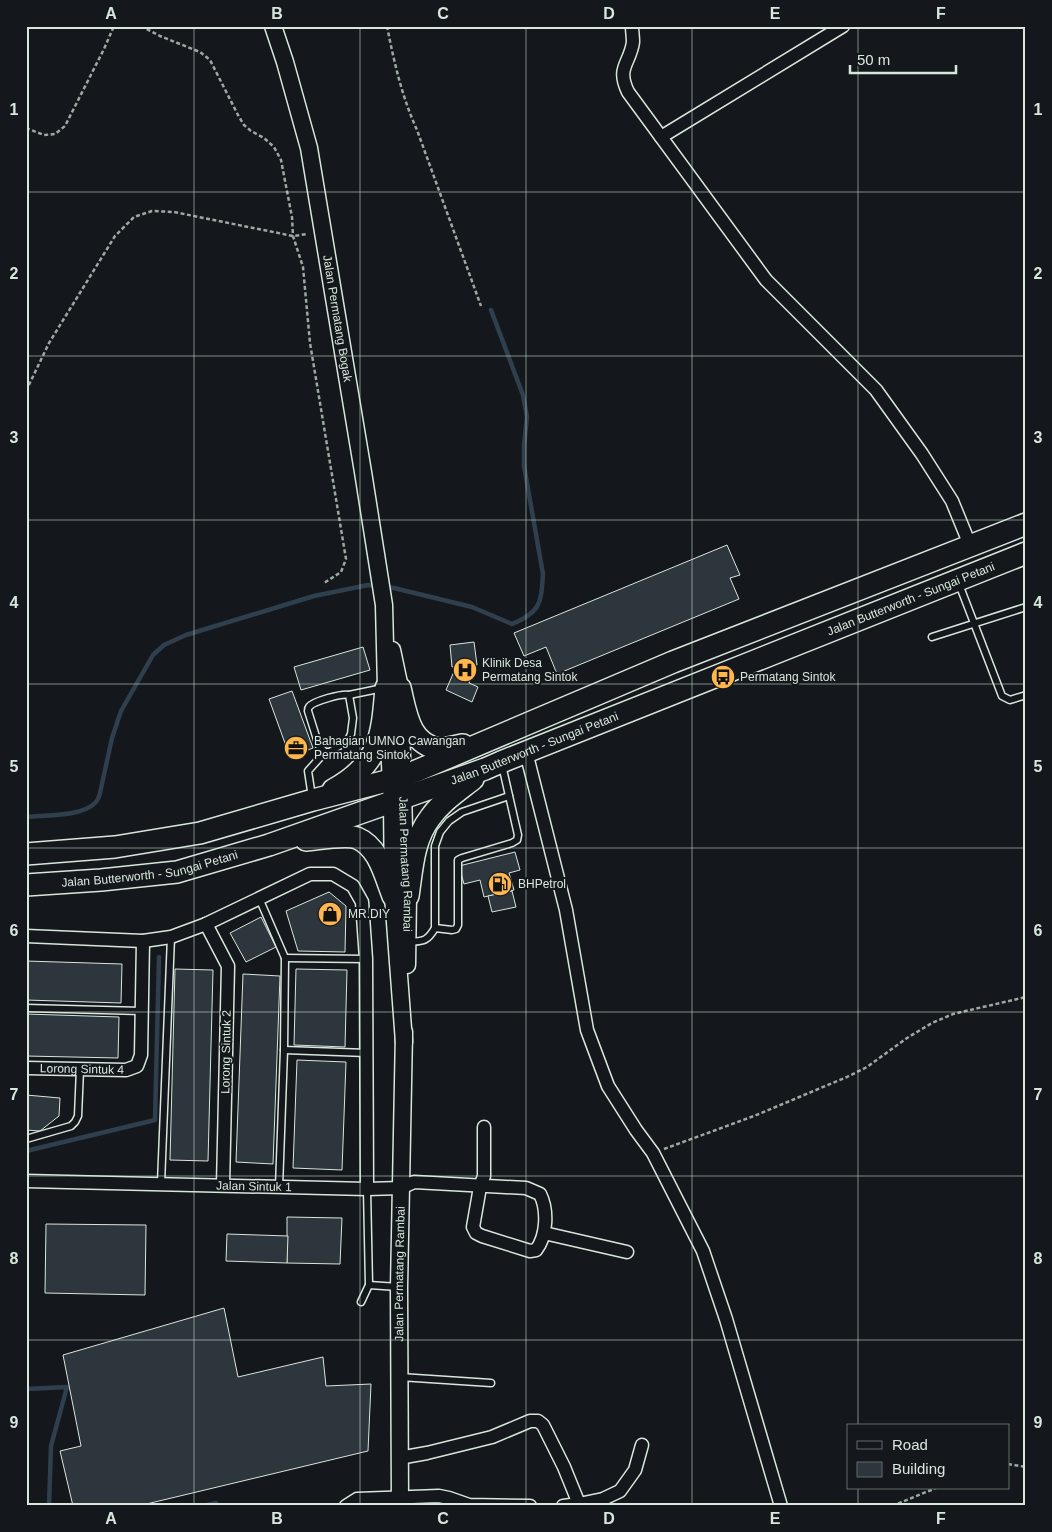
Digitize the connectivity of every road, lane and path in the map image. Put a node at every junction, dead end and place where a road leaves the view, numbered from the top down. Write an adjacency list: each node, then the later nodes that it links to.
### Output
1 (114, 26): 7 (path)
2 (141, 26): 10 (path)
3 (273, 26): 9 (street, Jalan Permatang Bogak)
4 (387, 26): 11 (path)
5 (632, 26): 8 (street)
6 (843, 26): 8 (street)
7 (26, 128)
8 (661, 137): 14 (street)
9 (323, 233): 10 (path); 21 (street, Jalan Permatang Bogak)
10 (293, 236): 12 (path); 16 (path)
11 (481, 306)
12 (26, 391)
13 (1026, 524): 14 (highway, Jalan Butterworth - Sungai Petani)
14 (967, 537): 24 (highway, Jalan Butterworth - Sungai Petani)
15 (1026, 553): 17 (highway, Jalan Butterworth - Sungai Petani)
16 (324, 583)
17 (961, 589): 19 (lane); 26 (highway, Jalan Butterworth - Sungai Petani)
18 (1026, 607): 19 (lane)
19 (975, 623): 20 (lane); 23 (lane)
20 (932, 637)
21 (393, 688): 22 (lane); 24 (highway); 28 (street, Jalan Permatang Bogak); 30 (highway)
22 (349, 695): 25 (lane); 25 (lane)
23 (1026, 695)
24 (494, 739): 28 (highway, Jalan Butterworth - Sungai Petani)
25 (325, 752): 30 (lane)
26 (526, 752): 27 (highway, Jalan Butterworth - Sungai Petani); 54 (street)
27 (493, 765): 28 (highway, Jalan Butterworth - Sungai Petani); 29 (lane); 34 (highway)
28 (397, 789): 30 (highway, Jalan Butterworth - Sungai Petani); 31 (highway, Jalan Butterworth - Sungai Petani); 34 (street, Jalan Permatang Rambai)
29 (509, 796): 37 (lane); 37 (lane)
30 (313, 800): 32 (highway, Jalan Butterworth - Sungai Petani)
31 (269, 844): 33 (highway, Jalan Butterworth - Sungai Petani); 34 (highway)
32 (26, 854)
33 (26, 885)
34 (401, 896): 41 (street, Jalan Permatang Rambai); 47 (street, Jalan Permatang Rambai)
35 (259, 898): 36 (street); 42 (lane); 43 (street)
36 (206, 924): 39 (street); 57 (street, Lorong Sintuk 2)
37 (435, 928): 41 (lane)
38 (26, 936): 40 (street)
39 (171, 937): 40 (street); 56 (lane)
40 (142, 941): 46 (street)
41 (408, 942): 47 (street, Jalan Permatang Rambai)
42 (285, 958): 43 (lane); 48 (lane)
43 (366, 959): 49 (street)
44 (1026, 997): 54 (path)
45 (26, 1008): 46 (lane)
46 (142, 1011): 51 (street, Lorong Sintuk 4)
47 (404, 1042): 60 (street, Jalan Permatang Rambai)
48 (284, 1050): 49 (lane); 58 (lane)
49 (367, 1054): 61 (street)
50 (26, 1068): 51 (street, Lorong Sintuk 4)
51 (80, 1069): 53 (lane)
52 (484, 1127): 59 (street)
53 (26, 1139)
54 (654, 1153): 79 (street)
55 (26, 1181): 56 (street, Jalan Sintuk 1)
56 (161, 1183): 57 (street, Jalan Sintuk 1)
57 (223, 1185): 58 (street, Jalan Sintuk 1)
58 (279, 1186): 61 (street, Jalan Sintuk 1)
59 (480, 1187): 60 (street, Jalan Sintuk 1); 62 (street, Jalan Sintuk 1); 62 (street)
60 (401, 1188): 61 (street, Jalan Sintuk 1); 65 (street, Jalan Permatang Rambai)
61 (367, 1189): 64 (lane)
62 (544, 1232): 63 (street)
63 (627, 1252)
64 (369, 1285): 65 (lane); 66 (lane)
65 (399, 1287): 67 (street, Jalan Permatang Rambai)
66 (360, 1302)
67 (400, 1376): 68 (lane); 70 (street, Jalan Permatang Rambai)
68 (491, 1383)
69 (642, 1445): 75 (street)
70 (399, 1458): 74 (street, Jalan Permatang Rambai); 75 (street)
71 (1010, 1464): 72 (path)
72 (1026, 1467)
73 (931, 1490): 80 (path)
74 (400, 1501): 76 (street); 77 (street)
75 (579, 1504): 78 (street)
76 (346, 1506)
77 (530, 1506)
78 (563, 1506)
79 (781, 1506)
80 (892, 1506)

